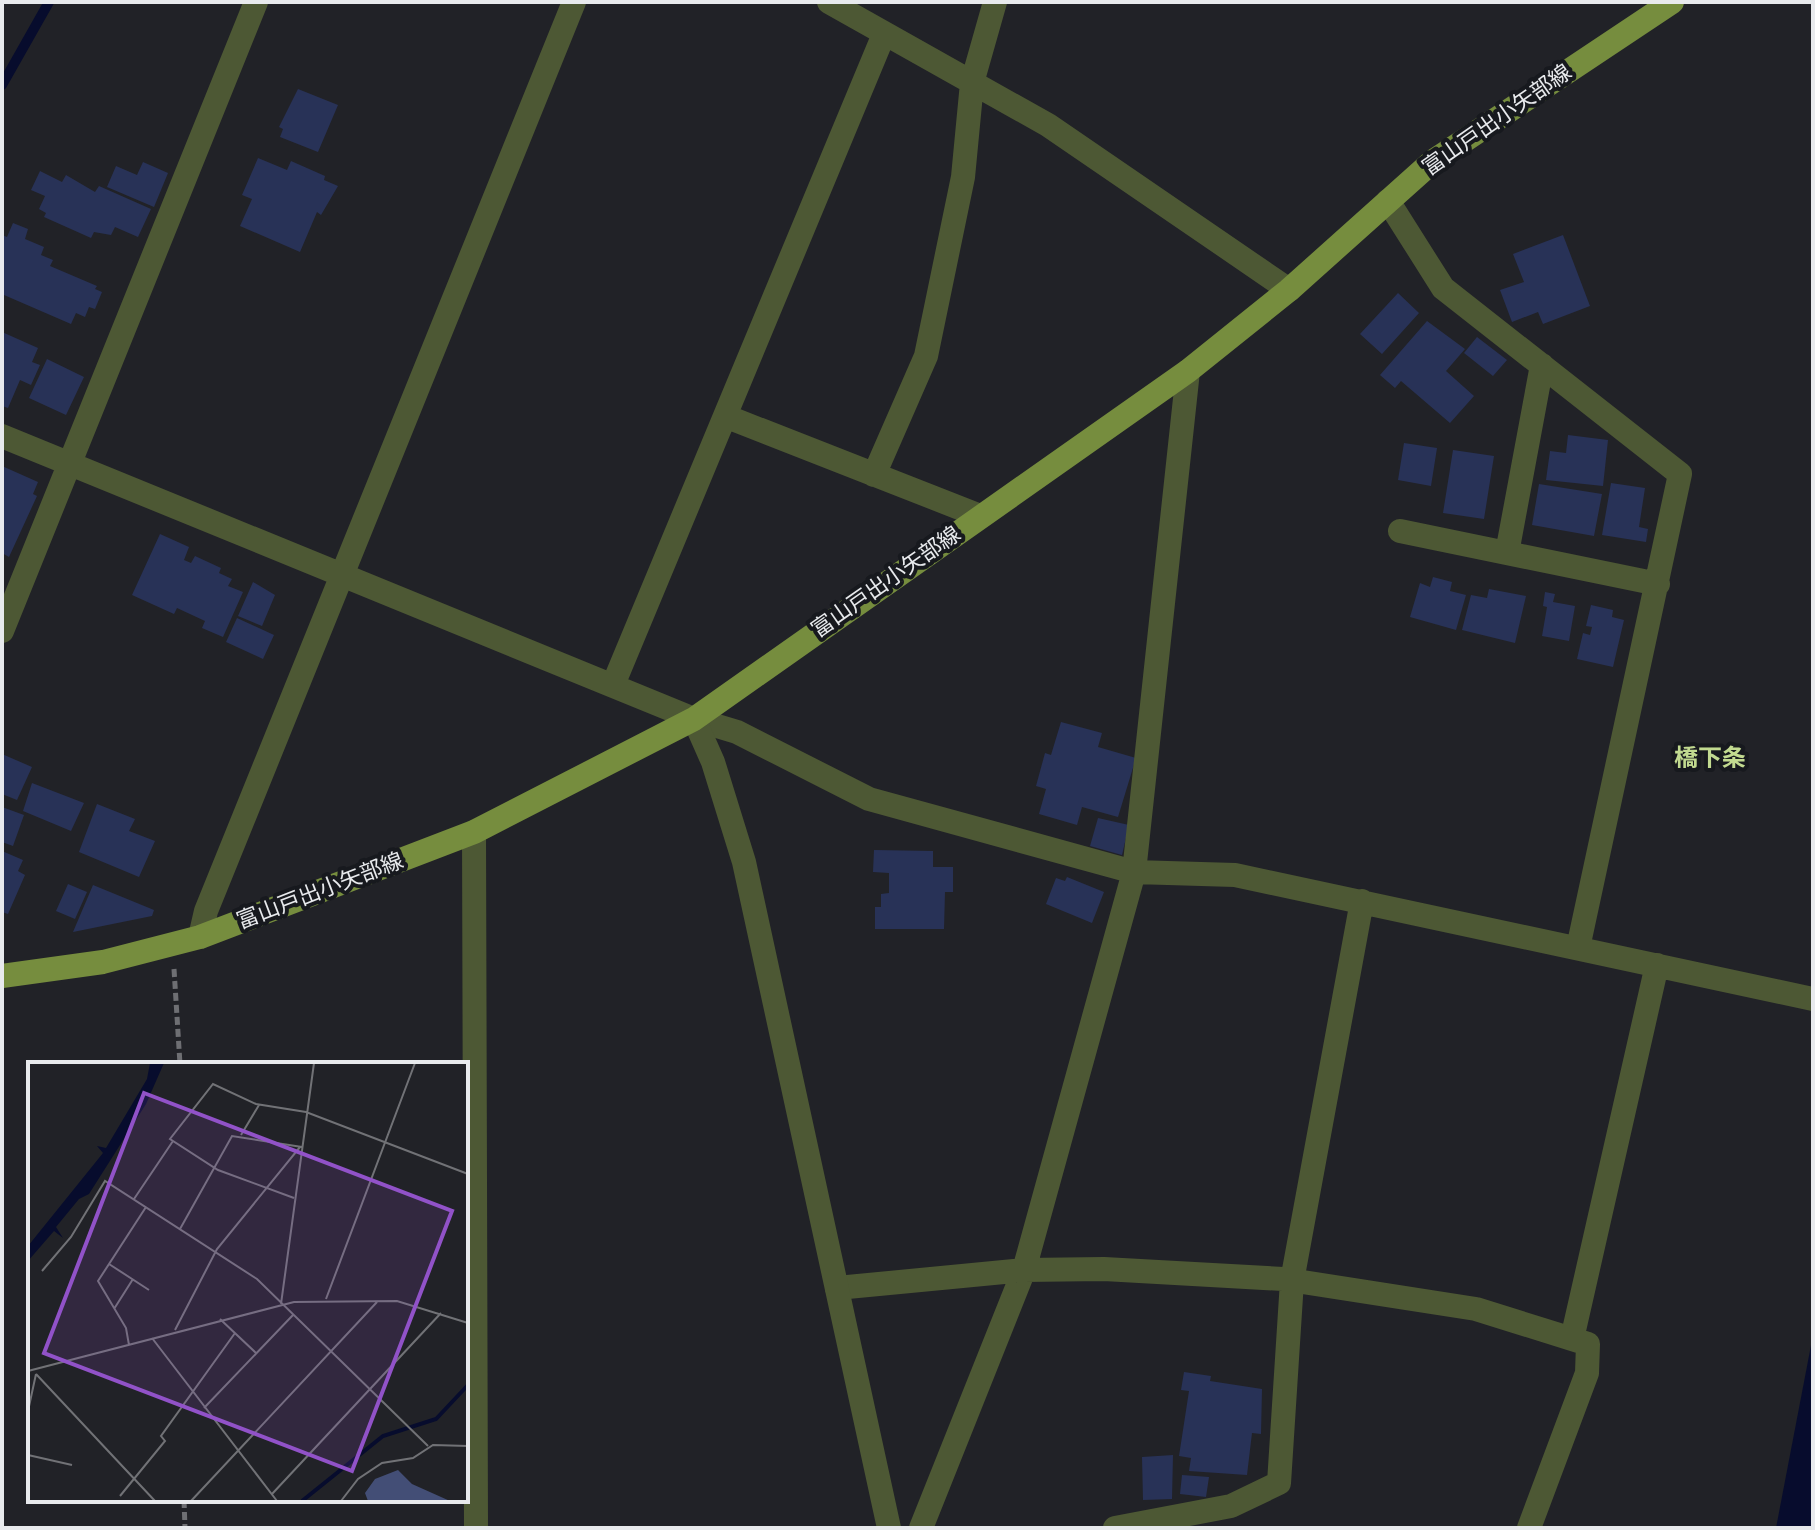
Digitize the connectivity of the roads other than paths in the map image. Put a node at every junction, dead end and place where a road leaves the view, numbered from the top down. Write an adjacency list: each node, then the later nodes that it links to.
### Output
1 (256, 2): 14 (street)
2 (574, 2): 19 (street)
3 (829, 2): 6 (street)
4 (995, 2): 7 (street)
5 (1672, 2): 8 (main road, 富山戸出小矢部線)
6 (884, 34): 7 (street); 12 (street)
7 (972, 83): 9 (street); 15 (street)
8 (1388, 201): 9 (main road, 富山戸出小矢部線); 10 (street)
9 (1289, 290): 11 (main road, 富山戸出小矢部線)
10 (1542, 365): 18 (street); 20 (street)
11 (1188, 371): 16 (main road, 富山戸出小矢部線); 25 (street)
12 (725, 416): 15 (street); 22 (street)
13 (2, 436): 14 (street)
14 (70, 463): 19 (street); 21 (street)
15 (874, 475): 16 (street)
16 (980, 516): 23 (main road, 富山戸出小矢部線)
17 (1400, 531): 18 (street)
18 (1507, 553): 20 (street)
19 (344, 576): 22 (street); 27 (street)
20 (1658, 584): 28 (street)
21 (2, 631)
22 (613, 685): 23 (street)
23 (694, 719): 24 (main road, 富山戸出小矢部線); 25 (street); 34 (street)
24 (474, 832): 27 (main road, 富山戸出小矢部線); 37 (street)
25 (1134, 872): 26 (street); 32 (street)
26 (1362, 901): 28 (street); 33 (street)
27 (200, 937): 30 (main road, 富山戸出小矢部線)
28 (1578, 948): 29 (street)
29 (1657, 965): 31 (street); 35 (street)
30 (2, 976)
31 (1813, 999)
32 (1024, 1270): 33 (street); 34 (street); 39 (street)
33 (1292, 1281): 35 (street); 36 (street)
34 (837, 1288): 38 (street)
35 (1572, 1339): 41 (street)
36 (1231, 1517): 40 (street)
37 (476, 1528)
38 (889, 1528)
39 (921, 1528)
40 (1115, 1528)
41 (1529, 1528)

